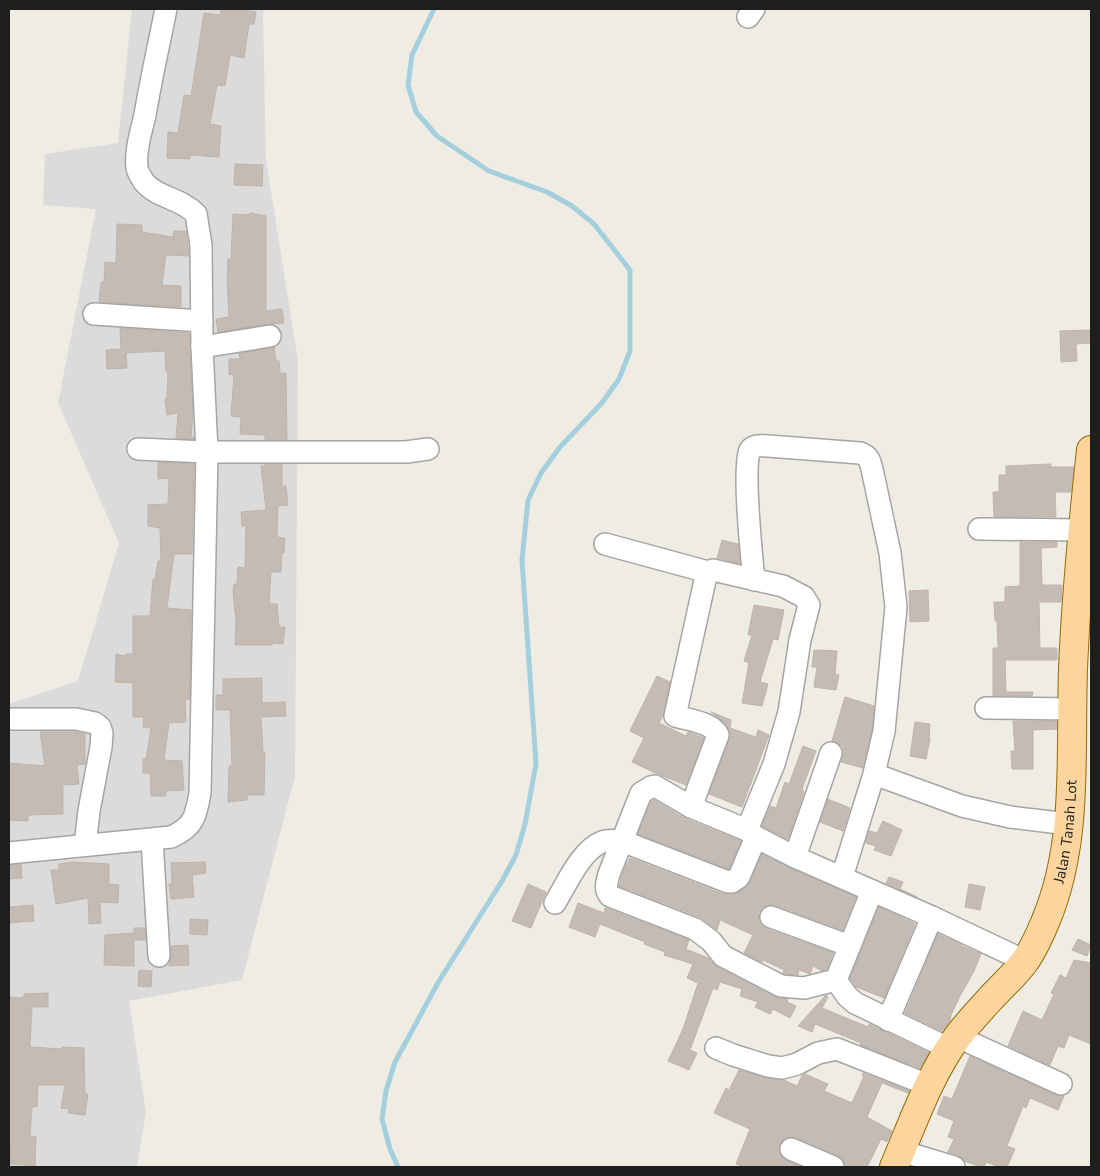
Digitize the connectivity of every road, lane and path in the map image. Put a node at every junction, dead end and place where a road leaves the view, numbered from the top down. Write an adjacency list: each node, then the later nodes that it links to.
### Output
1 (166, 9): 3 (street)
2 (94, 314): 3 (street)
3 (202, 321): 5 (street)
4 (270, 336): 5 (street)
5 (202, 347): 9 (street)
6 (138, 449): 9 (street)
7 (428, 449): 9 (street)
8 (1091, 450): 10 (main road, Jalan Tanah Lot)
9 (207, 452): 24 (street)
10 (1086, 517): 11 (street); 15 (main road, Jalan Tanah Lot)
11 (979, 529)
12 (605, 544): 13 (street)
13 (708, 572): 14 (street); 21 (street)
14 (754, 580): 20 (street); 23 (street)
15 (1083, 645): 17 (main road, Jalan Tanah Lot)
16 (986, 708): 17 (street)
17 (1072, 709): 22 (main road, Jalan Tanah Lot)
18 (9, 719): 26 (street)
19 (830, 753): 28 (street)
20 (874, 774): 22 (street); 29 (street)
21 (691, 807): 23 (street); 25 (street)
22 (1068, 824): 36 (main road, Jalan Tanah Lot)
23 (751, 834): 25 (street); 28 (street)
24 (152, 840): 26 (street); 35 (street)
25 (622, 841): 31 (street); 37 (street)
26 (85, 845): 27 (street)
27 (9, 853)
28 (795, 857): 29 (street)
29 (842, 877): 30 (street)
30 (872, 891): 33 (street); 34 (street)
31 (555, 903)
32 (771, 917): 34 (street)
33 (932, 917): 36 (street); 38 (street)
34 (850, 946): 37 (street)
35 (158, 956)
36 (1025, 962): 39 (main road, Jalan Tanah Lot)
37 (836, 980): 38 (street)
38 (888, 1020): 39 (street)
39 (954, 1043): 41 (street); 42 (main road, Jalan Tanah Lot)
40 (716, 1048): 42 (street)
41 (1061, 1084)
42 (928, 1085): 44 (main road, Jalan Tanah Lot)
43 (791, 1149): 45 (street)
44 (898, 1159): 46 (street)
45 (833, 1167)
46 (954, 1167)

